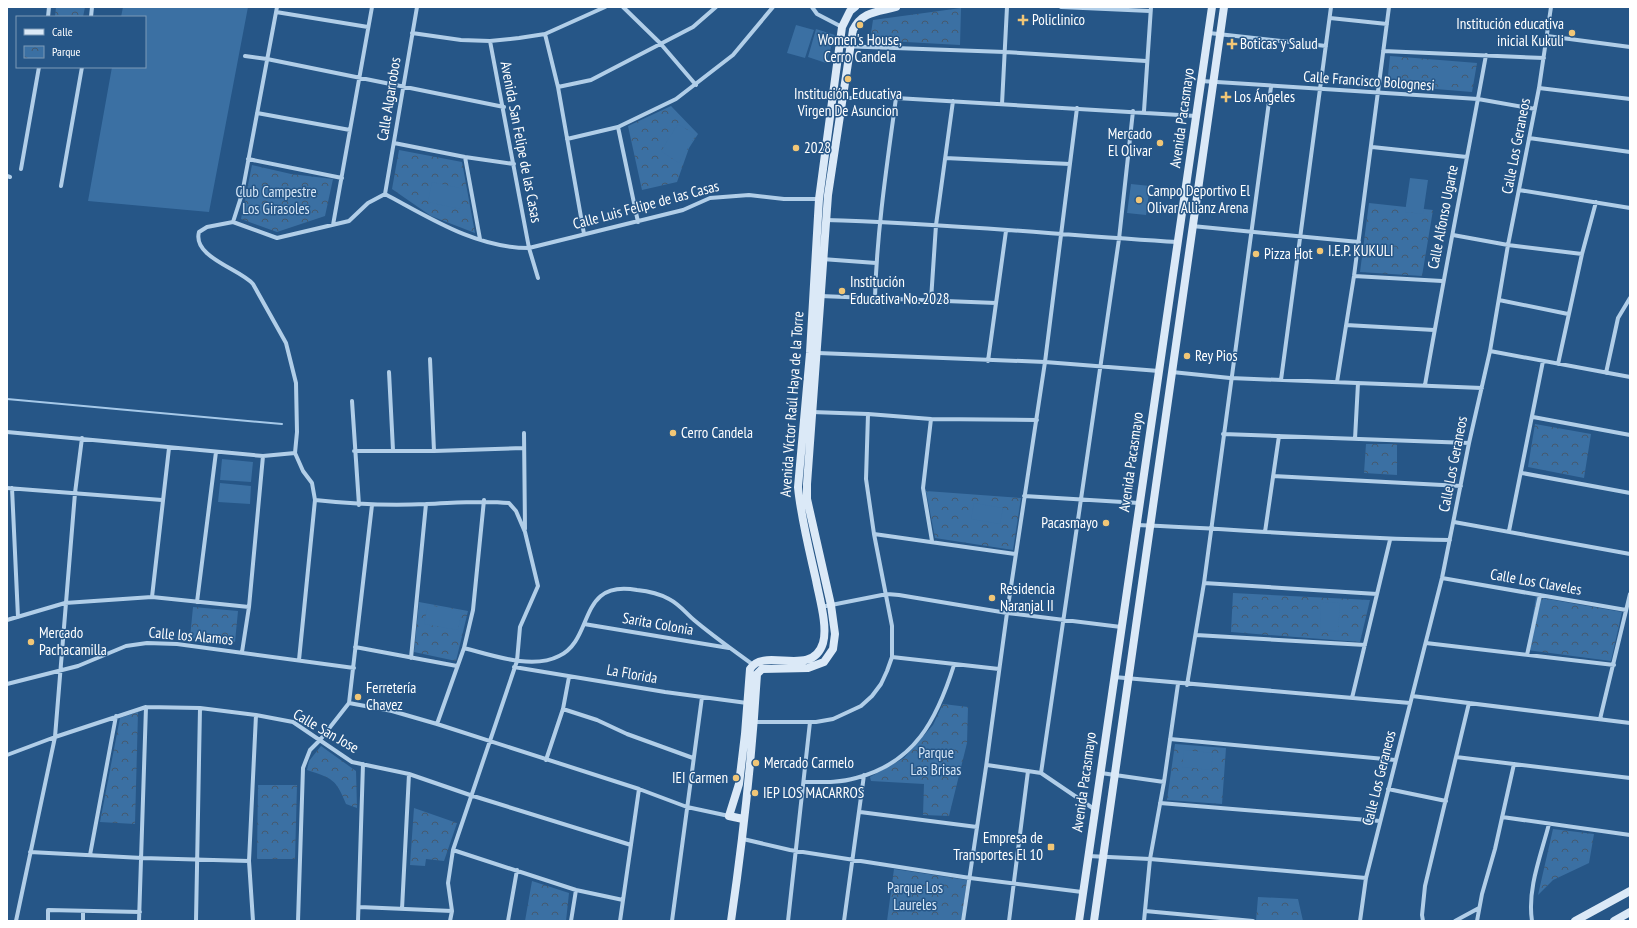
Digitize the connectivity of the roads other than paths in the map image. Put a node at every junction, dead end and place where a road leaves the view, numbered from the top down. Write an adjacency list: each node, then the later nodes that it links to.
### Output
1 (277, 7): 19 (street)
2 (372, 7): 22 (street)
3 (417, 7): 24 (street, Calle Algarrobos)
4 (605, 7): 26 (street)
5 (623, 7): 30 (street)
6 (716, 7): 30 (street)
7 (773, 7): 47 (street)
8 (812, 7): 23 (street)
9 (855, 7): 23 (street)
10 (896, 7): 33 (street)
11 (1007, 7): 36 (street)
12 (1061, 7): 18 (street)
13 (1212, 7): 25 (street, Avenida Pacasmayo)
14 (1224, 7): 27 (street, Avenida Pacasmayo)
15 (1331, 7): 20 (street)
16 (1389, 7): 21 (street)
17 (1551, 7): 28 (street, Calle Los Geraneos)
18 (1150, 9): 41 (street)
19 (276, 12): 22 (street); 40 (street)
20 (1330, 18): 21 (street); 32 (street)
21 (1387, 24): 35 (street)
22 (368, 27): 44 (street)
23 (842, 27): 31 (street)
24 (412, 33): 29 (street); 50 (street, Calle Algarrobos)
25 (1209, 33): 27 (street); 45 (street, Avenida Pacasmayo)
26 (545, 34): 29 (street); 48 (street)
27 (1220, 34): 32 (street); 46 (street, Avenida Pacasmayo)
28 (1547, 36): 34 (street); 39 (street, Calle Los Geraneos)
29 (490, 41): 61 (street, Avenida San Felipe de las Casas)
30 (660, 43): 47 (street); 48 (street)
31 (840, 46): 33 (street); 54 (street)
32 (1326, 46): 52 (street)
33 (849, 47): 36 (street); 55 (street)
34 (1630, 47)
35 (1383, 50): 37 (street); 53 (street)
36 (1005, 52): 41 (street); 60 (street)
37 (1486, 55): 39 (street); 57 (street, Calle Alfonso Ugarte)
38 (245, 56): 40 (street)
39 (1544, 58): 51 (street, Calle Los Geraneos)
40 (267, 59): 44 (street); 66 (street)
41 (1146, 61): 65 (street)
42 (39, 68): 81 (street)
43 (82, 68): 83 (street)
44 (359, 78): 50 (street); 69 (street)
45 (1202, 81): 46 (street, Calle Francisco Bolognesi); 67 (street, Avenida Pacasmayo)
46 (1213, 82): 49 (street, Calle Francisco Bolognesi); 95 (street, Avenida Pacasmayo)
47 (696, 85): 68 (street)
48 (558, 86): 71 (street)
49 (1271, 87): 52 (street, Calle Francisco Bolognesi); 97 (street)
50 (403, 88): 61 (street); 72 (street, Calle Algarrobos)
51 (1539, 88): 58 (street); 63 (street, Calle Los Geraneos)
52 (1320, 89): 53 (street, Calle Francisco Bolognesi); 101 (street)
53 (1378, 93): 57 (street, Calle Francisco Bolognesi); 73 (street)
54 (833, 98): 55 (street); 86 (street)
55 (842, 98): 56 (street); 89 (street)
56 (896, 98): 59 (street); 90 (street)
57 (1478, 99): 63 (street, Calle Francisco Bolognesi); 76 (street, Calle Alfonso Ugarte)
58 (1630, 99)
59 (953, 101): 60 (street); 77 (street)
60 (1002, 104): 62 (street)
61 (504, 107): 79 (street, Avenida San Felipe de las Casas)
62 (1077, 108): 64 (street); 80 (street)
63 (1535, 109): 70 (street, Calle Los Geraneos)
64 (1133, 111): 65 (street); 102 (street)
65 (1144, 111): 67 (street)
66 (257, 112): 69 (street); 78 (street)
67 (1196, 116): 104 (street, Avenida Pacasmayo)
68 (618, 127): 71 (street); 92 (street)
69 (350, 130): 82 (street)
70 (1529, 138): 74 (street); 84 (street, Calle Los Geraneos)
71 (568, 139): 98 (street)
72 (394, 143): 75 (street); 85 (street, Calle Algarrobos)
73 (1372, 147): 76 (street); 105 (street)
74 (1630, 152)
75 (465, 157): 79 (street); 103 (street)
76 (1467, 157): 100 (street, Calle Alfonso Ugarte)
77 (945, 158): 80 (street); 93 (street)
78 (248, 159): 82 (street); 91 (street)
79 (514, 164): 107 (street, Avenida San Felipe de las Casas)
80 (1070, 164): 99 (street)
81 (21, 169)
82 (342, 178): 94 (street)
83 (61, 186)
84 (1519, 190): 87 (street); 106 (street, Calle Los Geraneos)
85 (385, 194): 94 (street); 103 (street, Calle Luis Felipe de las Casas)
86 (819, 199): 89 (street); 92 (street, Calle Luis Felipe de las Casas)
87 (1596, 202): 88 (street); 108 (street)
88 (1630, 208)
89 (823, 220): 90 (street); 109 (street)
90 (880, 221): 93 (street); 110 (street)
91 (233, 222): 94 (street); 162 (street)
92 (638, 222): 98 (street, Calle Luis Felipe de las Casas)
93 (936, 225): 96 (street); 117 (street)
94 (333, 226)
95 (1192, 226): 97 (street); 133 (street, Avenida Pacasmayo)
96 (1006, 231): 99 (street); 119 (street)
97 (1251, 233): 101 (street); 136 (street)
98 (584, 234): 107 (street, Calle Luis Felipe de las Casas)
99 (1061, 235): 102 (street); 128 (street)
100 (1453, 235): 106 (street); 113 (street, Calle Alfonso Ugarte)
101 (1301, 237): 105 (street); 137 (street)
102 (1119, 238): 104 (street); 130 (street)
103 (480, 239): 107 (street, Calle Luis Felipe de las Casas)
104 (1178, 242): 131 (street, Avenida Pacasmayo)
105 (1359, 242): 111 (street)
106 (1508, 245): 108 (street); 118 (street, Calle Los Geraneos)
107 (529, 248): 112 (street, Avenida San Felipe de las Casas)
108 (1582, 254): 120 (street)
109 (820, 259): 110 (street); 114 (street)
110 (876, 263): 115 (street)
111 (1354, 276): 113 (street); 121 (street)
112 (538, 278)
113 (1442, 281): 122 (street, Calle Alfonso Ugarte)
114 (818, 296): 115 (street); 124 (street); 143 (street, Avenida Víctor Raúl Haya de la Torre)
115 (876, 297): 117 (street)
116 (1630, 298): 134 (street)
117 (931, 300): 119 (street)
118 (1499, 300): 120 (street); 123 (street, Calle Los Geraneos)
119 (996, 303): 126 (street)
120 (1568, 314): 129 (street)
121 (1346, 325): 122 (street); 138 (street)
122 (1434, 330): 140 (street, Calle Alfonso Ugarte)
123 (1490, 351): 127 (street); 141 (street, Calle Los Geraneos)
124 (818, 353): 126 (street); 143 (street)
125 (430, 359): 160 (street)
126 (988, 361): 128 (street)
127 (1543, 361): 129 (street); 145 (street)
128 (1045, 362): 130 (street); 147 (street)
129 (1558, 364): 134 (street)
130 (1101, 366): 131 (street); 171 (street)
131 (1159, 371): 175 (street, Avenida Pacasmayo)
132 (389, 372): 158 (street)
133 (1171, 372): 136 (street); 181 (street, Avenida Pacasmayo)
134 (1606, 373): 135 (street)
135 (1630, 377)
136 (1230, 378): 137 (street); 150 (street)
137 (1281, 380): 138 (street)
138 (1336, 382): 139 (street)
139 (1358, 383): 140 (street); 154 (street)
140 (1425, 385): 141 (street)
141 (1482, 388): 155 (street, Calle Los Geraneos)
142 (352, 401): 159 (street)
143 (809, 412): 144 (street); 201 (street); 203 (street, Avenida Víctor Raúl Haya de la Torre)
144 (868, 414): 146 (street); 186 (street)
145 (1533, 417): 151 (street); 164 (street)
146 (931, 419): 147 (street); 189 (street)
147 (1037, 420): 170 (street)
148 (7, 432): 153 (street)
149 (524, 432): 157 (street)
150 (1223, 434): 152 (street); 182 (street)
151 (1630, 435)
152 (1279, 436): 154 (street); 165 (street)
153 (82, 438): 156 (street); 168 (street)
154 (1355, 439): 155 (street)
155 (1469, 443): 166 (street, Calle Los Geraneos)
156 (169, 448): 161 (street); 172 (street)
157 (523, 448): 160 (street); 184 (street)
158 (393, 450): 159 (street); 160 (street)
159 (354, 451): 177 (street)
160 (434, 451)
161 (216, 452): 163 (street); 199 (street)
162 (295, 453): 163 (street); 173 (street)
163 (264, 456): 202 (street)
164 (1522, 473): 169 (street); 183 (street)
165 (1273, 476): 166 (street); 185 (street)
166 (1461, 486): 179 (street, Calle Los Geraneos)
167 (9, 488): 168 (street); 206 (street)
168 (75, 493): 172 (street); 200 (street)
169 (1630, 493)
170 (1024, 496): 171 (street); 190 (street)
171 (1082, 499): 175 (street); 208 (street)
172 (162, 500): 198 (street)
173 (315, 500): 177 (street); 221 (street)
174 (484, 500): 176 (street); 184 (street); 215 (street)
175 (1139, 502): 180 (street, Avenida Pacasmayo)
176 (426, 504): 178 (street); 220 (street)
177 (358, 505): 178 (street)
178 (372, 505): 214 (street)
179 (1454, 522): 183 (street); 188 (street, Calle Los Geraneos)
180 (1136, 525): 181 (street); 210 (street, Avenida Pacasmayo)
181 (1150, 526): 182 (street); 233 (street, Avenida Pacasmayo)
182 (1211, 528): 185 (street); 193 (street)
183 (1509, 531): 191 (street)
184 (525, 532): 222 (street)
185 (1265, 532): 187 (street)
186 (874, 534): 189 (street); 194 (street)
187 (1390, 540): 188 (street); 195 (street)
188 (1450, 540): 192 (street, Calle Los Geraneos)
189 (932, 541): 190 (street)
190 (1015, 554): 205 (street)
191 (1630, 554)
192 (1442, 578): 197 (street, Calle Los Claveles); 212 (street, Calle Los Geraneos)
193 (1204, 583): 195 (street); 211 (street)
194 (887, 594): 201 (street); 205 (street); 219 (street)
195 (1377, 594): 213 (street)
196 (1630, 594): 204 (street)
197 (1540, 595): 204 (street, Calle Los Claveles); 218 (street)
198 (152, 597): 199 (street); 200 (street)
199 (197, 602): 202 (street)
200 (65, 603): 206 (street); 230 (street)
201 (831, 605): 203 (street); 250 (street)
202 (249, 607): 217 (street)
203 (821, 607): 223 (street, Avenida Víctor Raúl Haya de la Torre)
204 (1626, 610): 225 (street)
205 (1007, 613): 208 (street); 229 (street)
206 (18, 617): 207 (street)
207 (7, 620)
208 (1064, 620): 210 (street); 267 (street)
209 (584, 624): 216 (street, Sarita Colonia); 216 (street); 222 (street)
210 (1121, 627): 232 (street, Avenida Pacasmayo)
211 (1196, 635): 213 (street); 236 (street)
212 (1426, 643): 218 (street); 238 (street, Calle Los Geraneos)
213 (1365, 645): 239 (street)
214 (355, 647): 220 (street); 228 (street)
215 (464, 648): 222 (street); 226 (street)
216 (729, 648): 223 (street)
217 (242, 652): 221 (street, Calle los Alamos); 230 (street, Calle los Alamos)
218 (1527, 655): 225 (street)
219 (892, 657): 224 (street); 251 (street)
220 (411, 658): 226 (street)
221 (299, 660): 228 (street, Calle los Alamos)
222 (516, 661): 227 (street)
223 (752, 664): 241 (street)
224 (954, 665): 229 (street); 271 (street)
225 (1614, 665): 249 (street)
226 (457, 666): 253 (street)
227 (514, 667): 231 (street, La Florida); 257 (street)
228 (354, 668): 240 (street)
229 (999, 669): 264 (street)
230 (60, 670): 234 (street, Calle los Alamos); 254 (street)
231 (569, 677): 237 (street, La Florida); 246 (street)
232 (1114, 677): 233 (street); 268 (street, Avenida Pacasmayo)
233 (1129, 679): 235 (street); 270 (street, Avenida Pacasmayo)
234 (7, 684)
235 (1178, 684): 236 (street); 256 (street)
236 (1187, 685): 239 (street)
237 (702, 696): 241 (street, La Florida); 260 (street)
238 (1412, 696): 242 (street, Calle Los Geraneos); 243 (street)
239 (1352, 698): 242 (street)
240 (349, 703): 253 (street); 255 (street)
241 (747, 703): 283 (street)
242 (1410, 703): 262 (street, Calle Los Geraneos)
243 (1469, 703): 249 (street); 259 (street)
244 (146, 706): 245 (street, Calle San Jose); 248 (street, Calle San Jose); 298 (street)
245 (200, 708): 247 (street, Calle San Jose); 301 (street)
246 (563, 708): 260 (street); 261 (street)
247 (256, 715): 255 (street, Calle San Jose); 302 (street)
248 (116, 716): 254 (street, Calle San Jose); 295 (street)
249 (1600, 720): 252 (street)
250 (754, 722): 251 (street); 285 (street)
251 (810, 722): 273 (street)
252 (1630, 723)
253 (437, 724): 257 (street)
254 (55, 737): 258 (street, Calle San Jose); 294 (street)
255 (320, 740): 263 (street, Calle San Jose); 325 (street)
256 (1170, 740): 262 (street); 274 (street)
257 (489, 741): 261 (street); 277 (street)
258 (7, 755)
259 (1456, 757): 265 (street); 278 (street)
260 (693, 758): 280 (street)
261 (546, 760): 275 (street)
262 (1395, 760): 276 (street, Calle Los Geraneos)
263 (363, 764): 269 (street, Calle San Jose); 311 (street)
264 (987, 764): 266 (street); 288 (street)
265 (1514, 764): 272 (street); 284 (street)
266 (1028, 771): 267 (street); 306 (street)
267 (1042, 773): 281 (street)
268 (1100, 773): 270 (street); 281 (street, Avenida Pacasmayo)
269 (409, 774): 277 (street, Calle San Jose); 313 (street)
270 (1114, 774): 274 (street); 297 (street, Avenida Pacasmayo)
271 (864, 775): 273 (street); 282 (street)
272 (1630, 778)
273 (804, 782): 293 (street)
274 (1164, 782): 279 (street)
275 (639, 789): 280 (street); 291 (street)
276 (1388, 789): 278 (street); 286 (street, Calle Los Geraneos)
277 (470, 795): 291 (street, Calle San Jose); 292 (street)
278 (1446, 801): 342 (street)
279 (1160, 803): 286 (street); 300 (street)
280 (687, 807): 283 (street); 331 (street)
281 (1094, 809): 296 (street, Avenida Pacasmayo)
282 (860, 812): 288 (street); 299 (street)
283 (728, 816): 285 (street)
284 (1502, 817): 287 (street); 312 (street)
285 (743, 819): 290 (street)
286 (1380, 821): 305 (street, Calle Los Geraneos)
287 (1549, 824): 289 (street); 345 (street)
288 (977, 827): 304 (street)
289 (1630, 835)
290 (743, 839): 293 (street); 332 (street)
291 (630, 845): 310 (street)
292 (453, 850): 303 (street); 314 (street)
293 (796, 850): 299 (street); 333 (street)
294 (30, 852): 295 (street); 319 (street)
295 (90, 855): 298 (street)
296 (1087, 856): 297 (street); 309 (street, Avenida Pacasmayo)
297 (1102, 857): 300 (street); 338 (street, Avenida Pacasmayo)
298 (142, 858): 301 (street); 317 (street)
299 (853, 859): 304 (street); 334 (street)
300 (1150, 859): 305 (street); 315 (street)
301 (198, 860): 302 (street); 323 (street)
302 (250, 861): 324 (street)
303 (517, 870): 307 (street); 328 (street)
304 (970, 878): 306 (street); 335 (street)
305 (1366, 878): 341 (street, Calle Los Geraneos)
306 (1015, 884): 309 (street); 336 (street)
307 (576, 890): 310 (street); 329 (street)
308 (1630, 891): 346 (street)
309 (1082, 892): 337 (street, Avenida Pacasmayo)
310 (623, 900): 330 (street)
311 (359, 906): 313 (street); 326 (street)
312 (1479, 908): 343 (street); 344 (street)
313 (402, 909): 314 (street)
314 (452, 911): 327 (street)
315 (1145, 911): 339 (street); 340 (street)
316 (83, 912): 317 (street); 320 (street); 321 (street)
317 (140, 912): 322 (street)
318 (1630, 912): 347 (street)
319 (16, 921)
320 (48, 921)
321 (83, 921)
322 (140, 921)
323 (196, 921)
324 (253, 921)
325 (298, 921)
326 (358, 921)
327 (450, 921)
328 (508, 921)
329 (571, 921)
330 (620, 921)
331 (672, 921)
332 (731, 921)
333 (788, 921)
334 (844, 921)
335 (963, 921)
336 (1009, 921)
337 (1079, 921)
338 (1094, 921)
339 (1144, 921)
340 (1253, 921)
341 (1360, 921)
342 (1423, 921)
343 (1455, 921)
344 (1477, 921)
345 (1532, 921)
346 (1575, 921)
347 (1614, 921)

